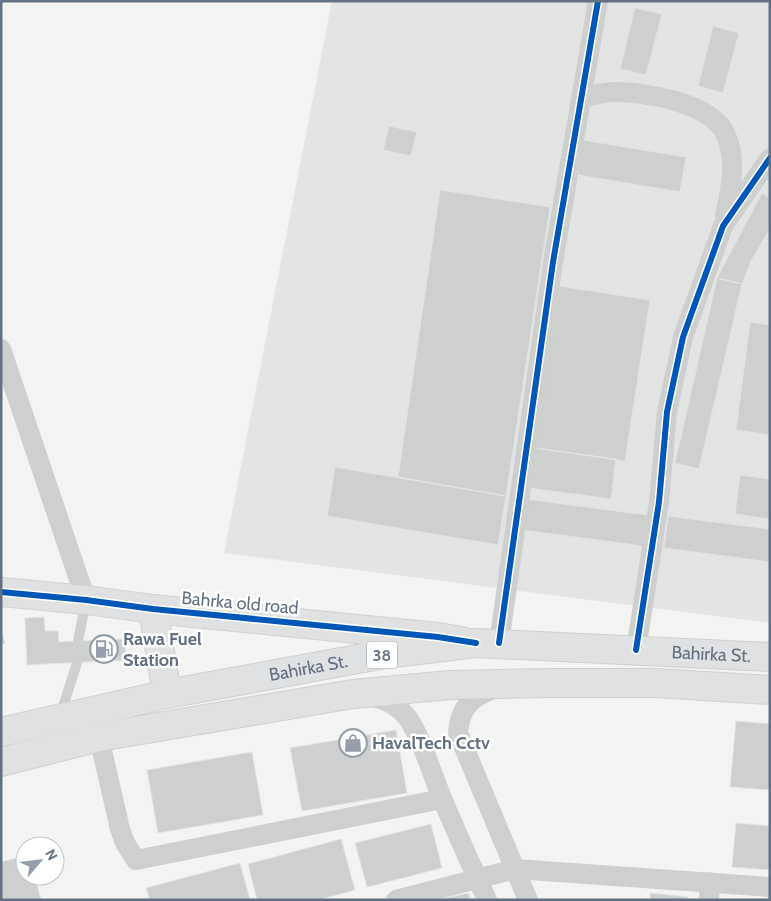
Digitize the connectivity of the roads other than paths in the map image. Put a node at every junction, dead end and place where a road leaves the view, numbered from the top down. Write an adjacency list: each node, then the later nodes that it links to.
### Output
1 (598, 1): 2 (street)
2 (582, 98): 4 (street); 10 (street)
3 (770, 158): 4 (street)
4 (723, 226): 11 (street)
5 (1, 349): 7 (street)
6 (1, 592): 7 (main road, Bahrka old road)
7 (86, 600): 8 (main road, Bahrka old road); 9 (lane)
8 (153, 610): 10 (main road, Bahrka old road); 16 (main road)
9 (78, 642)
10 (488, 643): 11 (main road, Bahirka St. / 38); 16 (main road, Bahirka St. / 38)
11 (636, 650): 12 (main road, Bahirka St. / 38)
12 (770, 657)
13 (77, 663): 18 (lane)
14 (507, 685): 15 (main road, Bahirka St. / 38); 17 (main road, Bahirka St. / 38); 23 (street)
15 (770, 690)
16 (167, 694): 18 (main road, Bahirka St. / 38)
17 (353, 694): 20 (main road, Bahirka St. / 38); 22 (street)
18 (59, 719): 19 (main road, Bahirka St. / 38)
19 (1, 732)
20 (99, 737): 21 (main road, Bahirka St. / 38); 22 (street)
21 (1, 762)
22 (442, 799): 24 (street)
23 (515, 869): 24 (street); 26 (street); 30 (street)
24 (478, 878): 27 (street); 29 (street)
25 (770, 887): 26 (street)
26 (709, 891)
27 (418, 897): 28 (street)
28 (396, 900)
29 (487, 900)
30 (528, 900)

